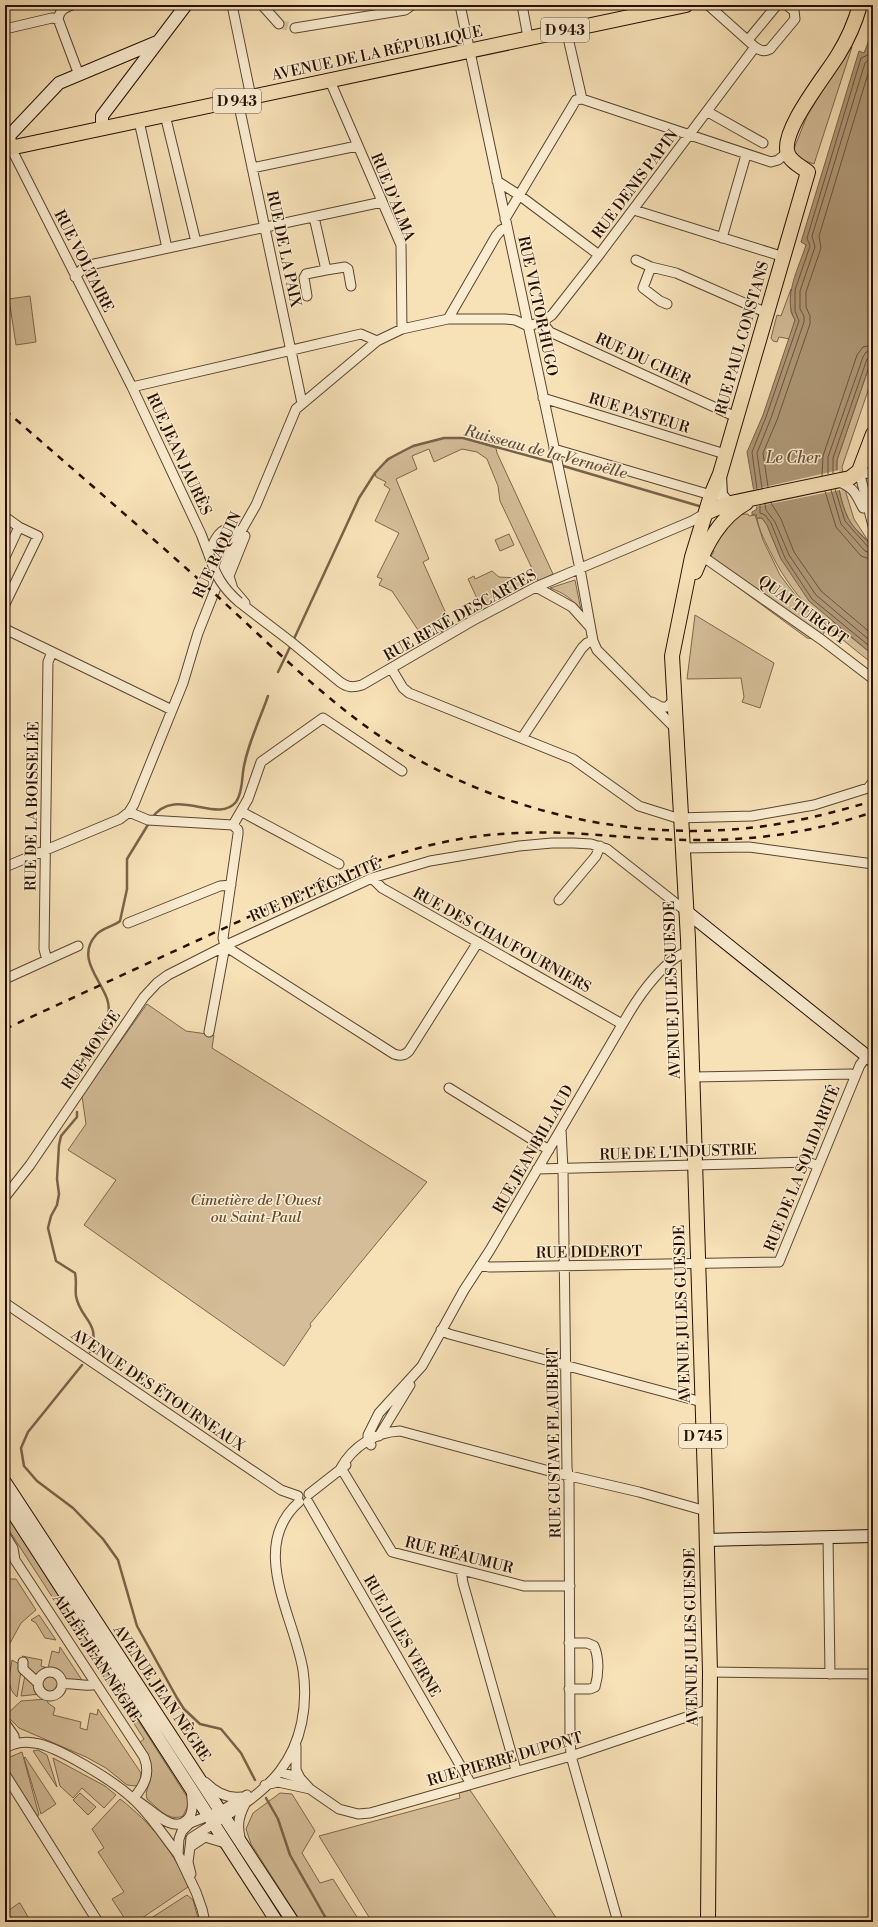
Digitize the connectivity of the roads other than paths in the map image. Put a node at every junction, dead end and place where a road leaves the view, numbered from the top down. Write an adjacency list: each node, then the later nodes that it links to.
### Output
1 (72, 5): 14 (street)
2 (186, 5): 21 (main road)
3 (232, 5): 26 (street, RUE DE LA PAIX)
4 (262, 5): 15 (street)
5 (412, 5): 16 (street)
6 (460, 5): 23 (street, RUE VICTOR HUGO)
7 (522, 5): 19 (street)
8 (686, 5): 13 (main road, AVENUE DE LA RÉPUBLIQUE / D 943)
9 (708, 5): 20 (street)
10 (777, 5): 20 (street)
11 (787, 5): 22 (street)
12 (860, 5): 36 (main road)
13 (660, 7): 18 (main road, AVENUE DE LA RÉPUBLIQUE / D 943)
14 (58, 19): 17 (street); 24 (street)
15 (279, 24)
16 (295, 28)
17 (5, 29)
18 (566, 29): 19 (main road, AVENUE DE LA RÉPUBLIQUE / D 943); 27 (street)
19 (528, 37): 23 (main road, AVENUE DE LA RÉPUBLIQUE / D 943)
20 (748, 40): 22 (street)
21 (157, 42): 24 (main road); 31 (main road)
22 (755, 47): 28 (street, RUE DENIS PAPIN)
23 (469, 50): 25 (main road, AVENUE DE LA RÉPUBLIQUE / D 943); 39 (street, RUE VICTOR HUGO)
24 (79, 75): 35 (main road)
25 (330, 82): 26 (main road, AVENUE DE LA RÉPUBLIQUE / D 943); 34 (street, RUE D'ALMA)
26 (244, 99): 29 (main road, AVENUE DE LA RÉPUBLIQUE / D 943); 38 (street, RUE DE LA PAIX)
27 (582, 99): 32 (street); 40 (street)
28 (708, 112): 32 (street, RUE DENIS PAPIN); 33 (street)
29 (165, 115): 30 (main road, AVENUE DE LA RÉPUBLIQUE / D 943); 47 (street)
30 (139, 121): 31 (main road, AVENUE DE LA RÉPUBLIQUE / D 943); 48 (street)
31 (102, 129): 35 (main road, AVENUE DE LA RÉPUBLIQUE / D 943)
32 (690, 135): 37 (street); 42 (street, RUE DENIS PAPIN)
33 (763, 143)
34 (357, 146): 38 (street); 41 (street, RUE D'ALMA)
35 (8, 148): 54 (street, RUE VOLTAIRE)
36 (787, 153): 37 (street); 50 (main road, RUE PAUL CONSTANS)
37 (746, 154): 46 (street)
38 (252, 168): 45 (street, RUE DE LA PAIX)
39 (497, 181): 40 (street); 44 (street, RUE VICTOR HUGO)
40 (519, 195): 44 (street); 49 (street)
41 (382, 202): 43 (street); 62 (street, RUE D'ALMA)
42 (634, 210): 46 (street); 49 (street, RUE DENIS PAPIN)
43 (314, 217): 45 (street); 53 (street)
44 (506, 223): 59 (street); 61 (street, RUE VICTOR HUGO)
45 (265, 227): 47 (street); 64 (street, RUE DE LA PAIX)
46 (722, 238): 50 (street)
47 (196, 242): 48 (street)
48 (168, 248): 54 (street)
49 (599, 255): 60 (street, RUE DENIS PAPIN)
50 (784, 257): 58 (main road, RUE PAUL CONSTANS)
51 (636, 260): 52 (street)
52 (651, 267): 57 (street); 58 (street)
53 (326, 270): 55 (street); 56 (street)
54 (75, 276): 65 (street, RUE VOLTAIRE)
55 (351, 286)
56 (307, 296)
57 (667, 304)
58 (767, 313): 68 (main road, RUE PAUL CONSTANS)
59 (448, 319): 61 (street, RUE RAQUIN); 62 (street, RUE RAQUIN)
60 (542, 322): 61 (street, RUE DENIS PAPIN); 68 (street, RUE DU CHER)
61 (528, 326): 66 (street, RUE VICTOR HUGO)
62 (402, 329): 63 (street, RUE RAQUIN)
63 (377, 341): 64 (street); 67 (street, RUE RAQUIN)
64 (291, 351): 65 (street); 67 (street, RUE DE LA PAIX)
65 (132, 387): 82 (street, RUE JEAN JAURÈS)
66 (543, 398): 70 (street, RUE VICTOR HUGO); 71 (street, RUE PASTEUR)
67 (302, 403): 80 (street, RUE RAQUIN)
68 (736, 417): 71 (main road, RUE PAUL CONSTANS)
69 (873, 434): 73 (main road)
70 (554, 449): 74 (street); 86 (street, RUE VICTOR HUGO)
71 (725, 454): 74 (main road, RUE PAUL CONSTANS)
72 (873, 475): 73 (street)
73 (847, 479): 74 (main road); 77 (street); 77 (street)
74 (734, 500): 75 (main road); 75 (main road, RUE PAUL CONSTANS); 81 (main road, RUE PAUL CONSTANS)
75 (706, 513): 78 (main road, RUE PAUL CONSTANS)
76 (5, 517): 79 (street)
77 (871, 522)
78 (697, 523): 84 (street, RUE PAUL CONSTANS); 86 (street, RUE RENÉ DESCARTES); 88 (main road, RUE PAUL CONSTANS)
79 (19, 527): 83 (street); 89 (street)
80 (241, 532): 82 (street, RUE JEAN JAURÈS); 90 (street, RUE JEAN JAURÈS); 100 (street, RUE RAQUIN)
81 (709, 544): 84 (main road, RUE PAUL CONSTANS); 85 (street)
82 (209, 554): 90 (street, RUE JEAN JAURÈS, bridge)
83 (5, 557)
84 (700, 562): 85 (street, QUAI TURGOT); 88 (main road, RUE PAUL CONSTANS)
85 (715, 566): 96 (street, QUAI TURGOT)
86 (580, 569): 87 (street, RUE RENÉ DESCARTES); 91 (street, RUE VICTOR HUGO)
87 (536, 587): 91 (street); 95 (street, RUE RENÉ DESCARTES)
88 (682, 602): 99 (main road, AVENUE JULES GUESDE)
89 (5, 604)
90 (256, 615): 97 (street, RUE JEAN JAURÈS)
91 (590, 627): 93 (street, RUE VICTOR HUGO)
92 (5, 629): 94 (street)
93 (593, 641): 98 (street); 102 (street)
94 (52, 652): 100 (street); 111 (street, RUE DE LA BOISSELÉE)
95 (391, 668): 97 (street, RUE RENÉ DESCARTES); 102 (street)
96 (873, 679)
97 (354, 687)
98 (645, 696): 99 (street); 101 (street)
99 (675, 699): 101 (main road, AVENUE JULES GUESDE)
100 (172, 710): 105 (street, RUE RAQUIN)
101 (676, 729): 107 (main road, AVENUE JULES GUESDE)
102 (522, 738): 107 (street)
103 (402, 771): 106 (street)
104 (873, 782): 107 (street)
105 (129, 812): 108 (street); 111 (street)
106 (242, 812): 108 (street); 112 (street)
107 (683, 819): 110 (main road, AVENUE JULES GUESDE)
108 (233, 825): 116 (street)
109 (604, 847): 115 (street, RUE DE L'ÉGALITÉ); 117 (street); 118 (street)
110 (684, 848): 113 (street); 118 (main road, AVENUE JULES GUESDE)
111 (46, 851): 114 (street); 124 (street, RUE DE LA BOISSELÉE)
112 (339, 864)
113 (873, 864)
114 (5, 867)
115 (372, 878): 120 (street, RUE DES CHAUFOURNIERS); 122 (street, RUE DE L'ÉGALITÉ)
116 (231, 885): 119 (street); 122 (street)
117 (559, 900)
118 (687, 912): 123 (main road, AVENUE JULES GUESDE / D 745); 128 (main road)
119 (128, 923)
120 (478, 942): 122 (street); 126 (street, RUE DES CHAUFOURNIERS)
121 (78, 946): 124 (street)
122 (225, 946): 127 (street); 138 (street, RUE MONGE)
123 (689, 951): 126 (street, RUE JEAN BILLAUD); 130 (main road, AVENUE JULES GUESDE / D 745)
124 (47, 960): 125 (street)
125 (5, 979)
126 (622, 1024): 132 (street, RUE JEAN BILLAUD)
127 (209, 1032)
128 (870, 1058): 129 (street, RUE DE LA SOLIDARITÉ)
129 (855, 1075): 130 (street); 135 (street, RUE DE LA SOLIDARITÉ)
130 (693, 1077): 134 (main road, AVENUE JULES GUESDE / D 745)
131 (449, 1088): 133 (street)
132 (561, 1129): 133 (street, RUE JEAN BILLAUD); 137 (street, RUE GUSTAVE FLAUBERT)
133 (549, 1150): 136 (street, RUE JEAN BILLAUD)
134 (695, 1165): 135 (street, RUE DE L'INDUSTRIE); 137 (street, RUE DE L'INDUSTRIE); 140 (main road, AVENUE JULES GUESDE / D 745)
135 (818, 1166): 140 (street, RUE DE LA SOLIDARITÉ)
136 (537, 1169): 137 (street, RUE DE L'INDUSTRIE); 139 (street, RUE JEAN BILLAUD)
137 (563, 1170): 141 (street, RUE GUSTAVE FLAUBERT)
138 (5, 1197)
139 (480, 1265): 141 (street, RUE DIDEROT); 143 (street, RUE JEAN BILLAUD)
140 (698, 1265): 141 (street, RUE DIDEROT); 146 (main road, AVENUE JULES GUESDE / D 745)
141 (565, 1267): 144 (street, RUE GUSTAVE FLAUBERT)
142 (5, 1303): 154 (street, AVENUE DES ÉTOURNEAUX)
143 (441, 1330): 144 (street); 145 (street, RUE JEAN BILLAUD)
144 (566, 1365): 146 (street); 152 (street, RUE GUSTAVE FLAUBERT)
145 (415, 1375): 147 (street); 150 (street)
146 (702, 1402): 156 (main road, AVENUE JULES GUESDE / D 745)
147 (389, 1418): 148 (street); 150 (street)
148 (400, 1431): 149 (street); 150 (street)
149 (420, 1437): 150 (street); 152 (street)
150 (374, 1440): 151 (street)
151 (341, 1468): 154 (street); 161 (street, RUE RÉAUMUR)
152 (568, 1475): 156 (street); 162 (street, RUE GUSTAVE FLAUBERT)
153 (5, 1482): 182 (main road, AVENUE JEAN NÈGRE)
154 (304, 1499): 174 (street); 185 (street, RUE JULES VERNE)
155 (5, 1501): 186 (main road, AVENUE JEAN NÈGRE)
156 (706, 1511): 160 (main road, AVENUE JULES GUESDE / D 745)
157 (5, 1535): 170 (street, ALLÉE JEAN NÈGRE)
158 (873, 1536): 159 (main road)
159 (828, 1537): 160 (main road); 166 (street)
160 (706, 1540): 165 (main road, AVENUE JULES GUESDE / D 745)
161 (461, 1570): 162 (street, RUE RÉAUMUR); 179 (street)
162 (570, 1586): 163 (street, RUE GUSTAVE FLAUBERT)
163 (569, 1643): 171 (street, RUE GUSTAVE FLAUBERT); 171 (street)
164 (23, 1662): 168 (street)
165 (710, 1672): 166 (street); 172 (main road, AVENUE JULES GUESDE / D 745)
166 (830, 1674): 167 (street)
167 (873, 1674)
168 (38, 1683): 169 (street); 169 (street)
169 (62, 1684): 170 (street)
170 (96, 1684): 188 (street, ALLÉE JEAN NÈGRE)
171 (569, 1689): 178 (street, RUE GUSTAVE FLAUBERT)
172 (710, 1709): 178 (street, RUE PIERRE DUPONT); 205 (main road, AVENUE JULES GUESDE / D 745)
173 (5, 1723): 176 (street)
174 (296, 1742): 180 (street); 183 (street)
175 (5, 1743): 176 (street)
176 (15, 1743): 177 (street); 188 (street)
177 (5, 1748)
178 (571, 1756): 179 (street, RUE PIERRE DUPONT); 204 (street, RUE GUSTAVE FLAUBERT)
179 (516, 1770): 185 (street, RUE PIERRE DUPONT)
180 (280, 1772): 183 (street); 184 (street)
181 (5, 1774): 200 (street)
182 (199, 1778): 189 (street); 190 (main road, AVENUE JEAN NÈGRE)
183 (300, 1778): 187 (street)
184 (267, 1784): 187 (street); 189 (street)
185 (471, 1784): 187 (street, RUE PIERRE DUPONT)
186 (190, 1787): 191 (main road, AVENUE JEAN NÈGRE); 192 (street)
187 (310, 1789)
188 (133, 1799): 192 (street); 193 (street)
189 (245, 1799): 190 (street); 195 (street)
190 (223, 1814): 191 (street); 195 (main road, AVENUE JEAN NÈGRE)
191 (211, 1819): 192 (street); 196 (street); 197 (main road, AVENUE JEAN NÈGRE)
192 (189, 1820): 194 (street)
193 (157, 1825): 194 (street); 198 (street)
194 (179, 1839): 196 (street); 198 (street)
195 (240, 1841): 203 (main road, AVENUE JEAN NÈGRE)
196 (190, 1842): 197 (street); 199 (street)
197 (225, 1843): 202 (main road, AVENUE JEAN NÈGRE)
198 (178, 1854): 199 (street)
199 (192, 1884): 201 (street)
200 (98, 1922)
201 (205, 1922)
202 (277, 1922)
203 (293, 1922)
204 (618, 1922)
205 (708, 1922)

